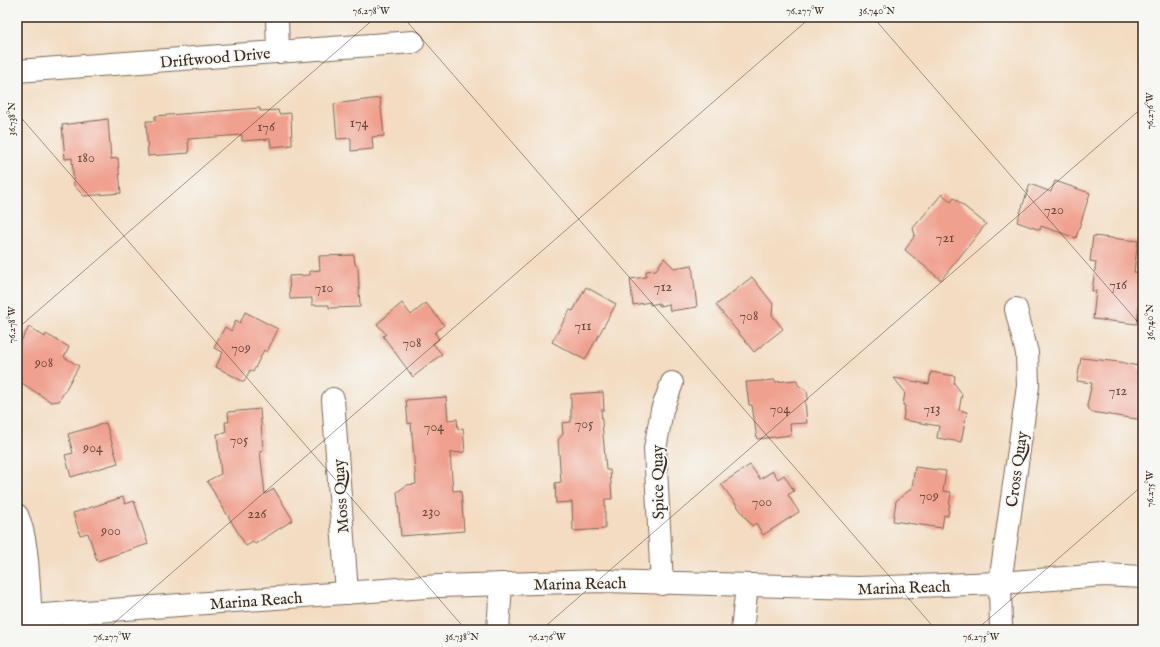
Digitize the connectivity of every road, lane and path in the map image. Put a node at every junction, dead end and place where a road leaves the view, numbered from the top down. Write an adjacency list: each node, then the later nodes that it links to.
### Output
1 (278, 17): 3 (street)
2 (413, 42): 3 (street, Driftwood Drive)
3 (278, 52): 4 (street, Driftwood Drive)
4 (17, 71)
5 (1016, 309): 10 (street, Cross Quay)
6 (672, 383): 12 (street, Spice Quay)
7 (332, 399): 14 (street, Moss Quay)
8 (17, 515): 15 (street)
9 (1143, 577): 10 (street, Marina Reach)
10 (1000, 583): 13 (street, Marina Reach); 18 (street, Cross Quay)
11 (501, 584): 12 (street, Marina Reach); 14 (street, Marina Reach); 16 (street)
12 (662, 584): 13 (street, Marina Reach)
13 (747, 586): 17 (street)
14 (347, 593): 15 (street, Marina Reach)
15 (24, 617)
16 (498, 630)
17 (742, 630)
18 (1001, 630)

